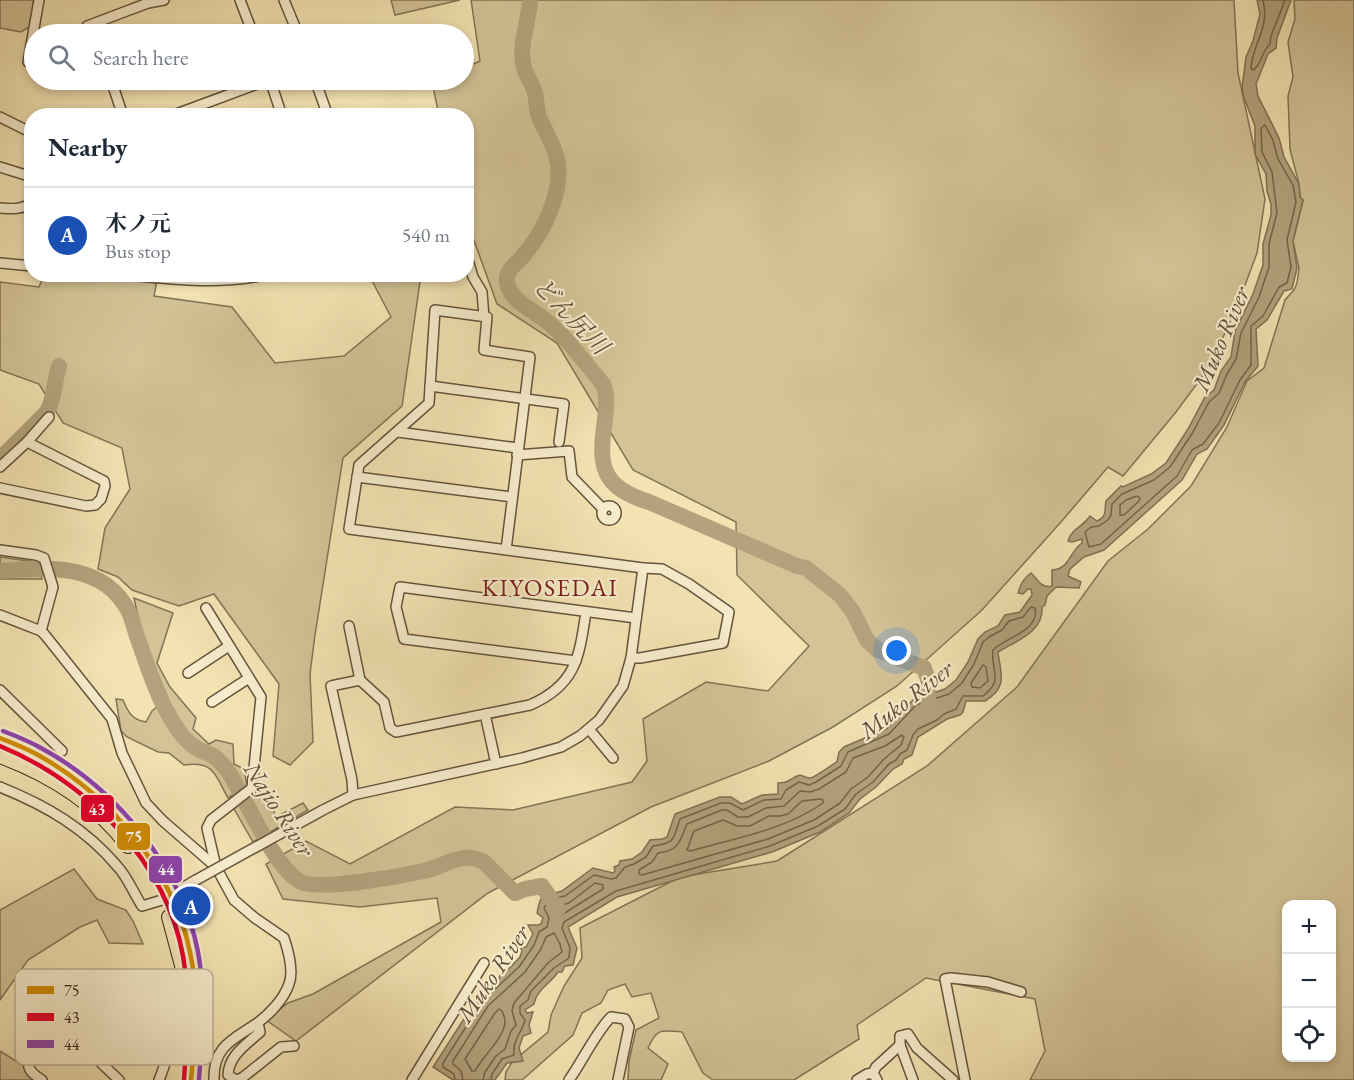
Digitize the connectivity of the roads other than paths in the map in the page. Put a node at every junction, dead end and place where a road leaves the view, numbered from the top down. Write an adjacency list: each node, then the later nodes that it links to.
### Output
1 (39, 0): 5 (street)
2 (164, 0): 6 (street)
3 (240, 0): 7 (street)
4 (284, 0): 8 (street)
5 (35, 24)
6 (92, 24)
7 (249, 24)
8 (294, 24)
9 (114, 90): 13 (street)
10 (242, 90): 14 (street)
11 (273, 90): 15 (street)
12 (319, 90): 16 (street)
13 (120, 108)
14 (193, 108)
15 (279, 108)
16 (325, 108)
17 (0, 117): 18 (street)
18 (24, 129)
19 (0, 167): 20 (street)
20 (24, 174)
21 (24, 206): 22 (street)
22 (0, 208)
23 (0, 263): 24 (street)
24 (24, 265)
25 (474, 279): 26 (street)
26 (484, 317): 27 (street); 28 (street)
27 (430, 386): 28 (street); 30 (street)
28 (525, 399): 32 (street); 33 (street)
29 (49, 417): 31 (street)
30 (398, 432): 33 (street); 35 (street)
31 (27, 442): 34 (street); 36 (street)
32 (559, 442)
33 (518, 451): 37 (street); 38 (street)
34 (0, 467)
35 (357, 477): 37 (street); 40 (street)
36 (0, 488)
37 (512, 497): 40 (street)
38 (603, 509)
39 (0, 550): 47 (street)
40 (506, 550): 41 (street)
41 (643, 568): 45 (street); 49 (street)
42 (206, 609): 48 (street)
43 (586, 612): 45 (street); 50 (street); 50 (street)
44 (0, 615): 47 (street)
45 (636, 618): 49 (street)
46 (349, 626): 53 (street)
47 (41, 631): 65 (street)
48 (230, 646): 51 (street); 52 (street)
49 (631, 658): 57 (street)
50 (576, 662): 56 (street)
51 (188, 673)
52 (249, 678): 55 (street); 65 (street)
53 (360, 680): 56 (street); 64 (street)
54 (0, 690): 59 (street)
55 (212, 702)
56 (486, 714): 62 (street)
57 (589, 729): 61 (street); 62 (street)
58 (0, 738): 66 (highway)
59 (62, 751)
60 (0, 756): 66 (highway)
61 (613, 758)
62 (496, 764): 64 (street)
63 (0, 787): 66 (street)
64 (353, 795): 66 (street, bridge)
65 (216, 867): 70 (street)
66 (166, 898): 68 (highway)
67 (484, 963): 84 (street)
68 (184, 969)
69 (1022, 992): 89 (street)
70 (258, 1023): 72 (street); 83 (street)
71 (900, 1045): 77 (street); 87 (street); 88 (street)
72 (294, 1046)
73 (28, 1065): 79 (street)
74 (103, 1065): 80 (street)
75 (165, 1065): 81 (street)
76 (193, 1065): 82 (highway)
77 (875, 1077): 86 (street)
78 (570, 1079): 85 (street)
79 (42, 1080)
80 (119, 1080)
81 (159, 1080)
82 (191, 1080)
83 (214, 1080)
84 (412, 1080)
85 (618, 1080)
86 (857, 1080)
87 (913, 1080)
88 (953, 1080)
89 (965, 1080)

